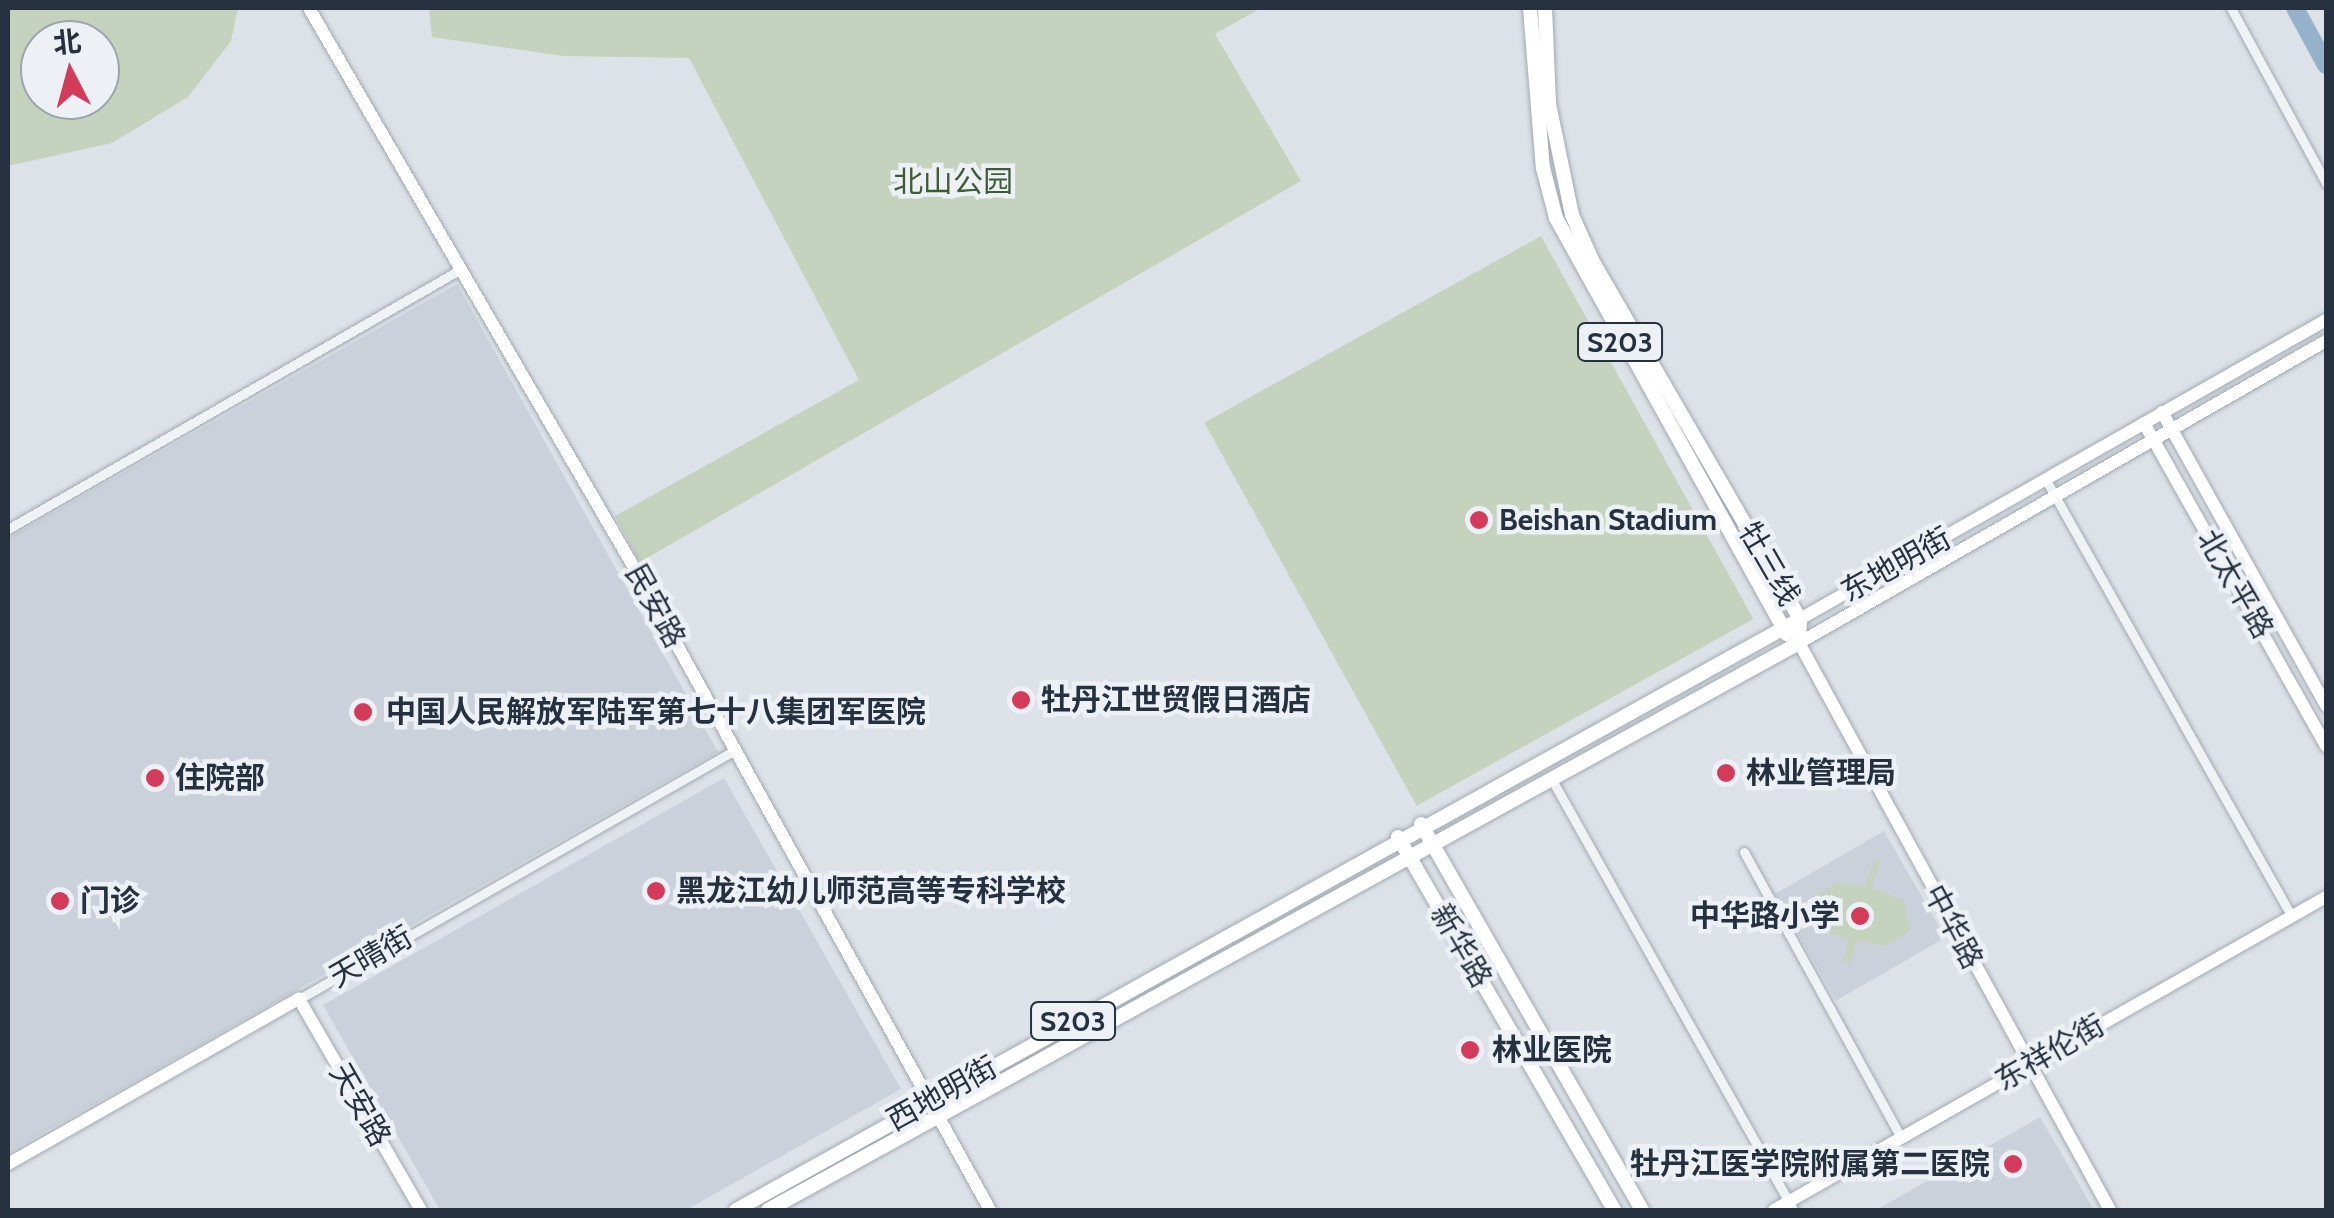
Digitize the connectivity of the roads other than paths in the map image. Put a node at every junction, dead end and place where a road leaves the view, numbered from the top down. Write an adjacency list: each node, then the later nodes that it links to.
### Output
1 (309, 8): 6 (street, 民安路)
2 (1530, 8): 17 (main road, 牡三线 / S203)
3 (1545, 8): 16 (main road, 牡三线 / S203)
4 (2231, 8): 5 (street)
5 (2326, 183)
6 (460, 268): 15 (street); 21 (street, 民安路)
7 (2326, 320): 9 (street, 东地明街)
8 (2326, 341): 11 (street, 东地明街)
9 (2162, 412): 10 (street, 东地明街); 11 (street, 北太平路)
10 (2144, 423): 12 (street, 北太平路); 13 (street, 东地明街)
11 (2173, 431): 12 (street, 东地明街); 19 (street, 北太平路)
12 (2154, 442): 14 (street, 东地明街); 20 (street, 北太平路)
13 (2046, 480): 14 (street); 16 (street, 东地明街)
14 (2056, 498): 18 (street, 东地明街); 27 (street)
15 (8, 530)
16 (1800, 619): 17 (main road, 东地明街 / S203); 18 (main road, 牡三线)
17 (1780, 630): 18 (main road, 牡三线); 23 (main road, 东地明街 / S203)
18 (1800, 642): 22 (main road, 东地明街 / S203); 29 (street, 中华路)
19 (2326, 706)
20 (2326, 746)
21 (735, 750): 28 (street, 天晴街); 30 (street, 民安路)
22 (1551, 778): 24 (main road, 东地明街 / S203); 34 (street)
23 (1410, 830): 24 (main road, 新华路); 24 (main road); 30 (main road, 西地明街 / S203)
24 (1420, 849): 31 (main road, 西地明街 / S203); 39 (main road, 新华路); 40 (main road)
25 (1744, 852): 32 (street)
26 (2326, 897): 27 (street, 东祥伦街)
27 (2292, 917): 29 (street, 东祥伦街)
28 (299, 999): 33 (street, 天晴街); 35 (street, 天安路)
29 (2028, 1065): 32 (street, 东祥伦街); 42 (street, 中华路)
30 (930, 1102): 31 (street, 民安路); 36 (main road, 西地明街 / S203)
31 (938, 1116): 37 (main road, 西地明街 / S203); 38 (street, 民安路)
32 (1901, 1138): 34 (street, 东祥伦街)
33 (8, 1164)
34 (1790, 1206): 41 (street, 东祥伦街)
35 (420, 1210)
36 (736, 1210)
37 (768, 1210)
38 (990, 1210)
39 (1614, 1210)
40 (1642, 1210)
41 (1774, 1210)
42 (2110, 1210)

